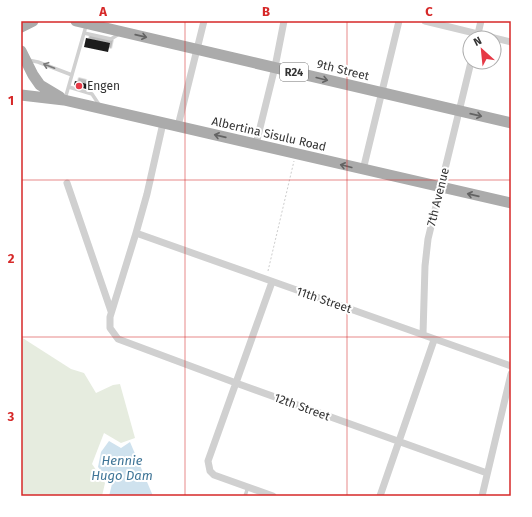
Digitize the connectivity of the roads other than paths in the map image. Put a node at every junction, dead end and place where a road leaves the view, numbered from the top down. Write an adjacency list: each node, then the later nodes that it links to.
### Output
1 (33, 21): 8 (main road)
2 (76, 21): 7 (main road, 9th Street / R24)
3 (204, 21): 10 (street)
4 (284, 21): 12 (street)
5 (399, 21): 16 (street)
6 (424, 21): 9 (street)
7 (86, 26): 10 (main road, 9th Street / R24, one-way to 10); 14 (lane)
8 (21, 27)
9 (462, 32)
10 (197, 49): 12 (main road, 9th Street / R24); 23 (street)
11 (23, 56): 14 (lane, one-way to 11); 18 (main road)
12 (275, 67): 16 (main road, 9th Street / R24, one-way to 16); 24 (street)
13 (469, 70): 20 (street, 7th Avenue)
14 (72, 75): 15 (lane)
15 (68, 87): 18 (lane); 19 (lane)
16 (382, 93): 20 (main road, 9th Street / R24); 25 (street)
17 (21, 95): 18 (main road, Albertina Sisulu Road)
18 (64, 100): 19 (main road, Albertina Sisulu Road)
19 (102, 109): 21 (main road, Albertina Sisulu Road)
20 (459, 112): 22 (main road, 9th Street / R24, one-way to 22); 27 (street, 7th Avenue)
21 (163, 123): 23 (main road, Albertina Sisulu Road); 29 (street)
22 (511, 123)
23 (178, 126): 24 (main road, Albertina Sisulu Road, one-way to 23)
24 (256, 144): 25 (main road, Albertina Sisulu Road, one-way to 24)
25 (362, 170): 27 (main road, Albertina Sisulu Road)
26 (67, 182): 31 (street)
27 (440, 187): 28 (main road, Albertina Sisulu Road, one-way to 27); 32 (street, 7th Avenue)
28 (511, 203)
29 (136, 233): 30 (street, 11th Street); 31 (street)
30 (269, 281): 32 (street, 11th Street); 36 (street)
31 (111, 311): 36 (street, 12th Street)
32 (423, 334): 33 (street, 11th Street)
33 (434, 340): 34 (street, 11th Street); 37 (street)
34 (511, 366)
35 (511, 374): 38 (street)
36 (236, 383): 37 (street, 12th Street); 39 (street)
37 (400, 441): 38 (street, 12th Street); 42 (street)
38 (487, 472): 43 (street)
39 (248, 487): 40 (lane); 41 (street)
40 (245, 496)
41 (273, 496)
42 (380, 496)
43 (482, 496)

